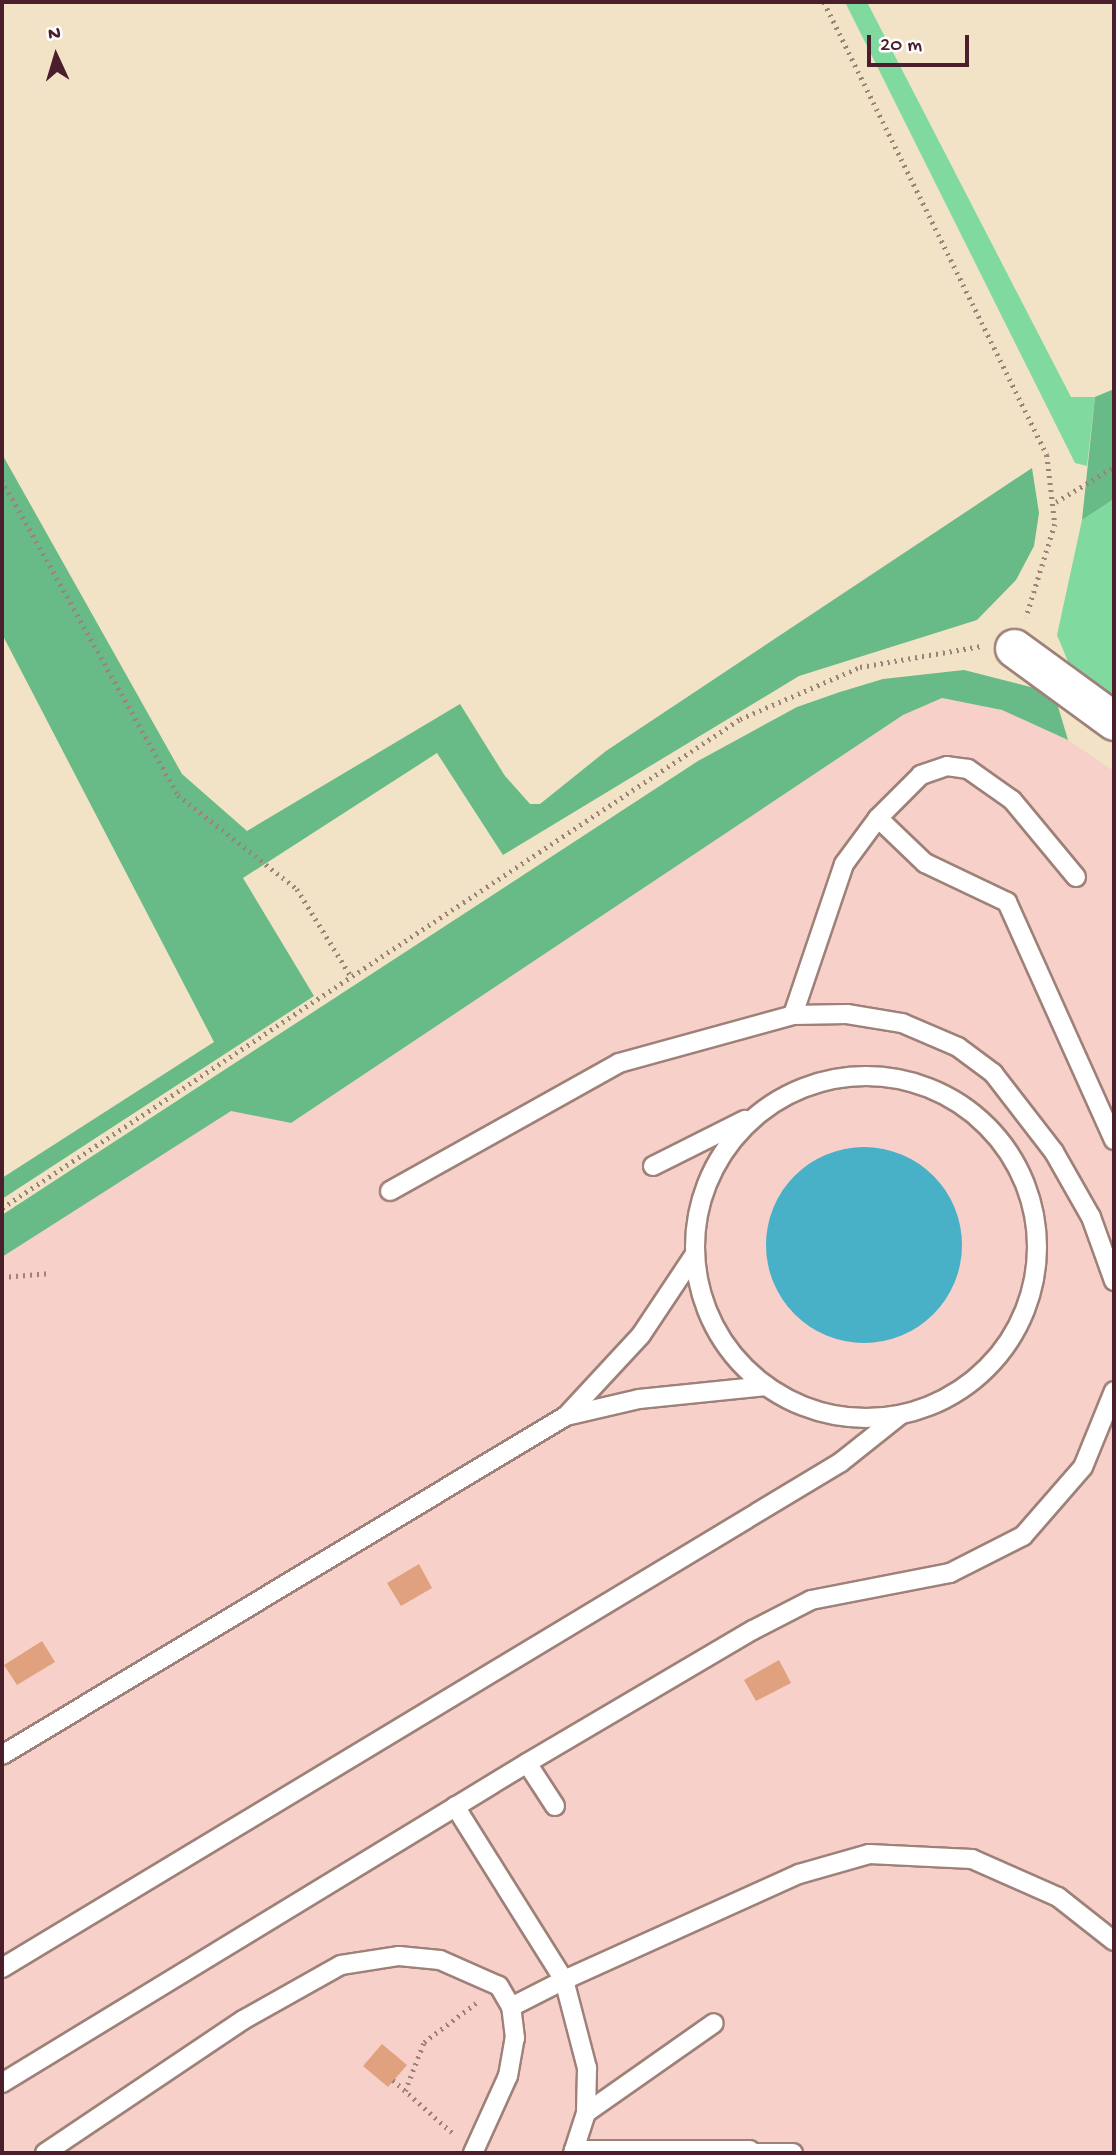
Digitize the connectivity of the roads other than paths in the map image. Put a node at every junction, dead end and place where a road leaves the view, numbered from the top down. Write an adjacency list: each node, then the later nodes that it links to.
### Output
1 (1013, 648): 2 (street)
2 (1114, 721)
3 (878, 818): 4 (lane); 5 (lane); 7 (lane)
4 (1076, 877)
5 (793, 1015): 9 (lane); 11 (lane)
6 (758, 1114): 8 (lane); 10 (lane); 14 (lane)
7 (1114, 1140)
8 (653, 1166)
9 (390, 1191)
10 (695, 1254): 12 (lane); 15 (lane)
11 (1114, 1281)
12 (766, 1386): 14 (lane); 15 (lane)
13 (1114, 1391): 17 (lane)
14 (900, 1415): 21 (lane)
15 (566, 1416): 16 (lane)
16 (2, 1755)
17 (527, 1763): 18 (lane); 19 (lane)
18 (455, 1806): 22 (lane); 25 (lane)
19 (555, 1806)
20 (1114, 1941): 22 (lane)
21 (2, 1968)
22 (564, 1980): 23 (lane); 26 (lane)
23 (511, 2007): 28 (lane); 30 (lane)
24 (714, 2022): 26 (lane)
25 (2, 2082)
26 (586, 2113): 27 (lane)
27 (574, 2151): 29 (lane)
28 (473, 2152)
29 (749, 2152): 31 (lane)
30 (45, 2153)
31 (793, 2153)

